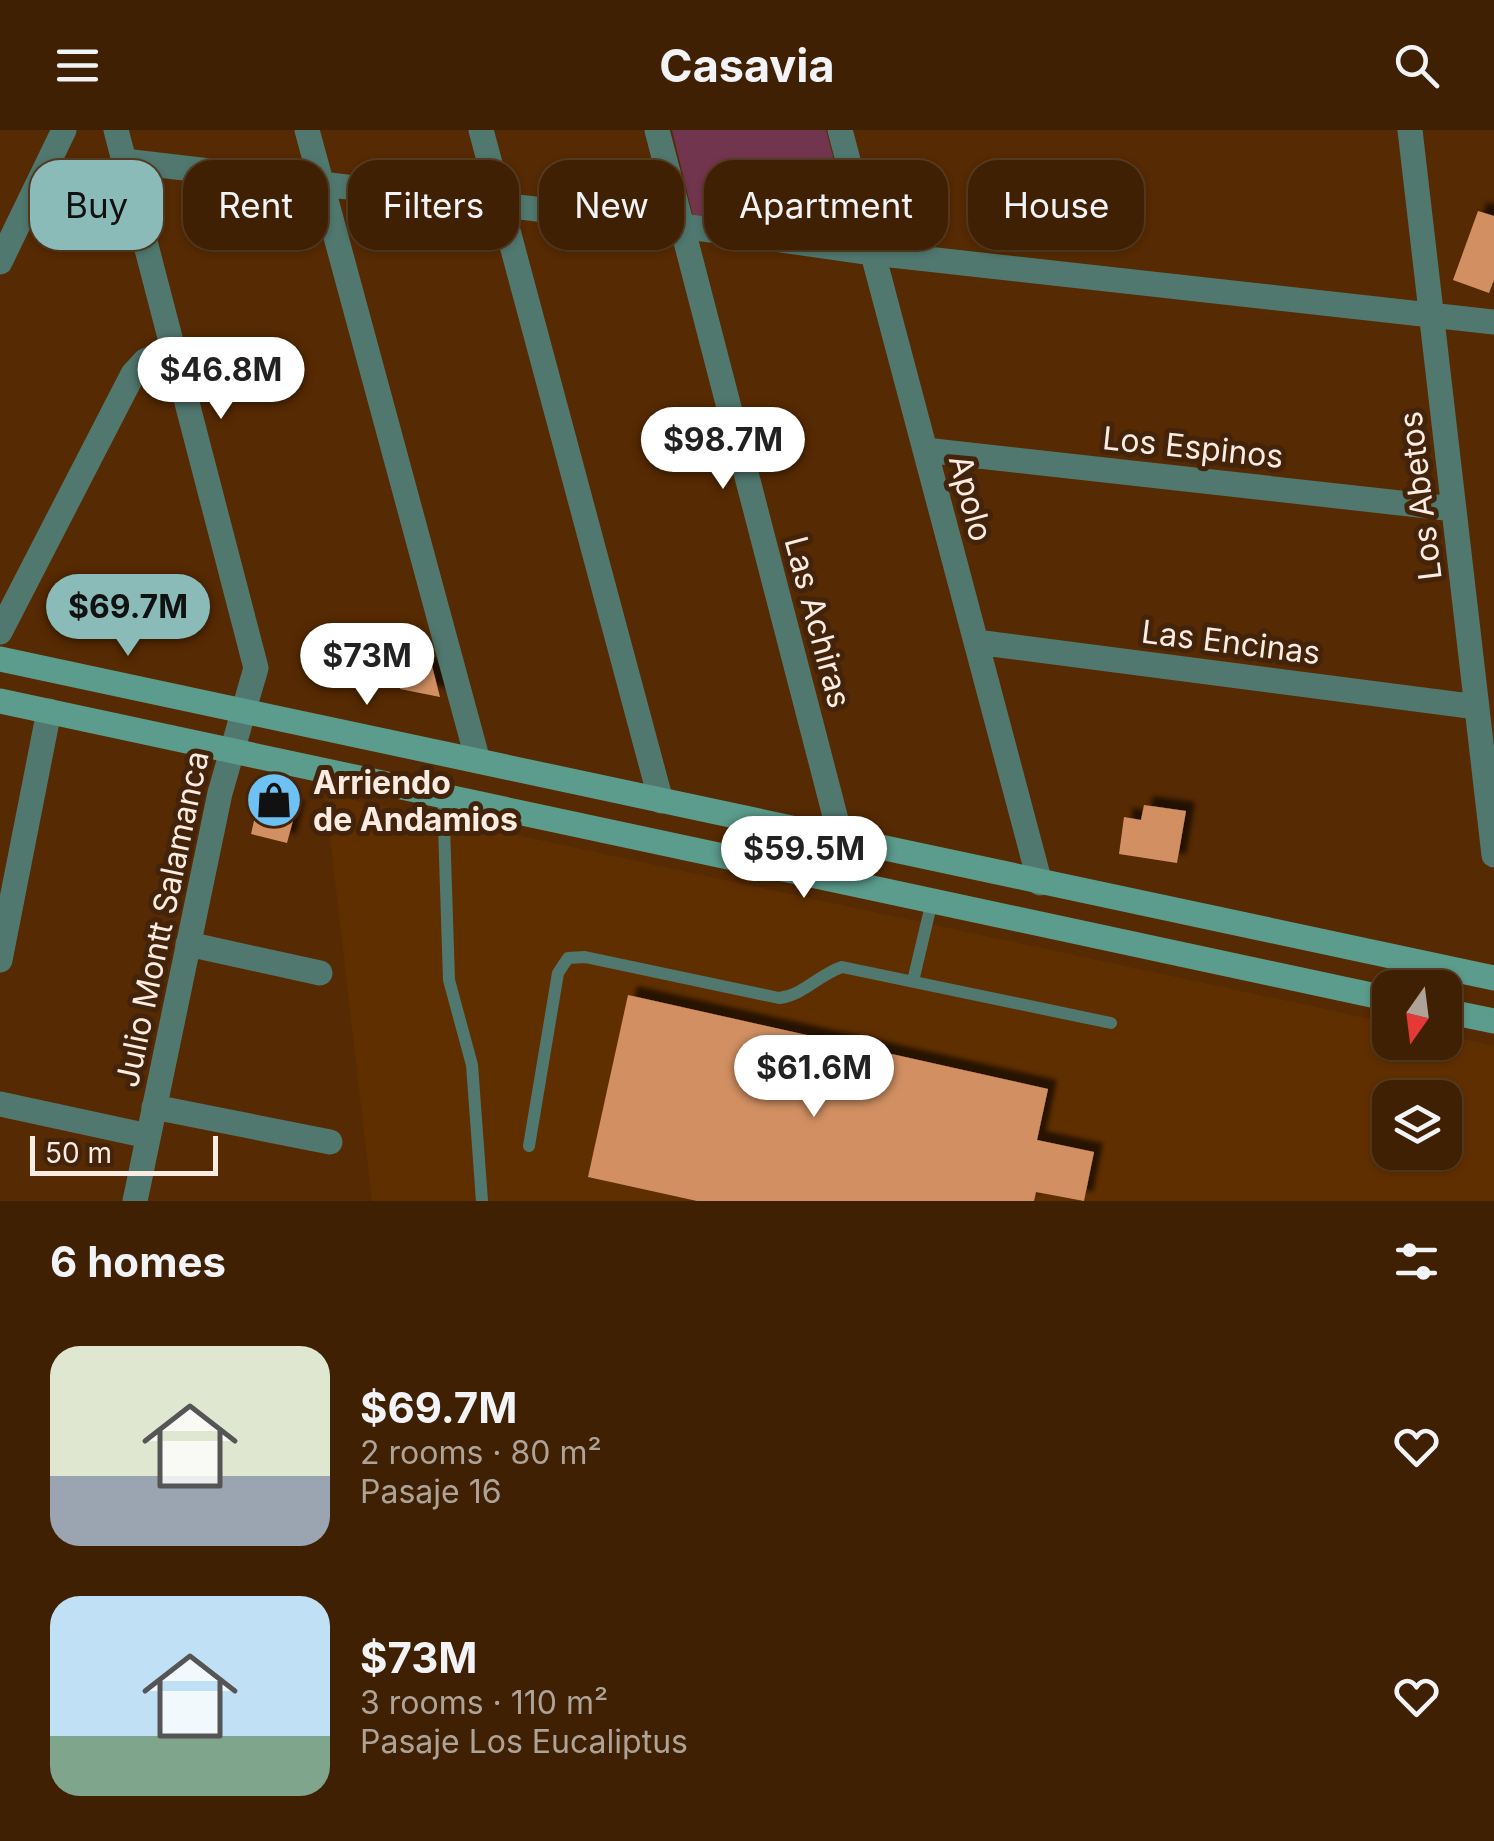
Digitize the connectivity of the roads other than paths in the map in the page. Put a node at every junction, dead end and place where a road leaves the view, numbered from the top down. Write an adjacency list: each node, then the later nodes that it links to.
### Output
1 (64, 130): 18 (street)
2 (116, 130): 8 (street, Julio Montt Salamanca)
3 (307, 130): 9 (street)
4 (481, 130): 10 (street)
5 (656, 130): 11 (street, Las Achiras)
6 (840, 130): 17 (street, Apolo)
7 (1410, 130): 19 (street, Los Abetos)
8 (124, 160)
9 (315, 160)
10 (489, 160)
11 (664, 160)
12 (328, 210): 33 (street)
13 (684, 226): 17 (street)
14 (684, 234): 36 (street, Las Achiras)
15 (148, 250): 21 (street, Julio Montt Salamanca)
16 (513, 250): 35 (street)
17 (873, 253): 19 (street); 22 (street, Apolo)
18 (0, 262)
19 (1432, 315): 20 (street); 23 (street, Los Abetos)
20 (1494, 322)
21 (174, 350): 24 (street); 31 (street, Julio Montt Salamanca)
22 (925, 450): 23 (street, Los Espinos); 25 (street, Apolo)
23 (1454, 510): 29 (street, Los Abetos)
24 (0, 632)
25 (976, 642): 29 (street, Las Encinas); 38 (street, Apolo)
26 (0, 644): 27 (street)
27 (10, 662): 31 (main road)
28 (0, 701): 30 (main road)
29 (1477, 707): 37 (street, Los Abetos)
30 (49, 711): 32 (main road); 43 (street)
31 (244, 711): 32 (street, Julio Montt Salamanca); 33 (main road)
32 (230, 750): 34 (main road); 41 (street, Julio Montt Salamanca)
33 (478, 761): 35 (main road)
34 (443, 796): 39 (main road); 57 (lane)
35 (661, 801): 36 (main road)
36 (841, 840): 38 (main road)
37 (1494, 855)
38 (1040, 882): 40 (main road)
39 (932, 901): 42 (main road); 46 (lane)
40 (1174, 911): 42 (main road); 45 (main road)
41 (188, 944): 44 (street); 52 (street, Julio Montt Salamanca)
42 (1167, 950): 47 (main road)
43 (0, 960)
44 (320, 973)
45 (1494, 978)
46 (914, 981): 50 (lane); 55 (lane)
47 (1372, 994)
48 (1462, 1014): 49 (main road)
49 (1494, 1021)
50 (1111, 1023)
51 (0, 1104): 53 (street)
52 (154, 1107): 53 (street, Julio Montt Salamanca); 54 (street)
53 (148, 1136): 56 (street, Julio Montt Salamanca)
54 (330, 1142)
55 (528, 1146)
56 (134, 1201)
57 (482, 1201)

